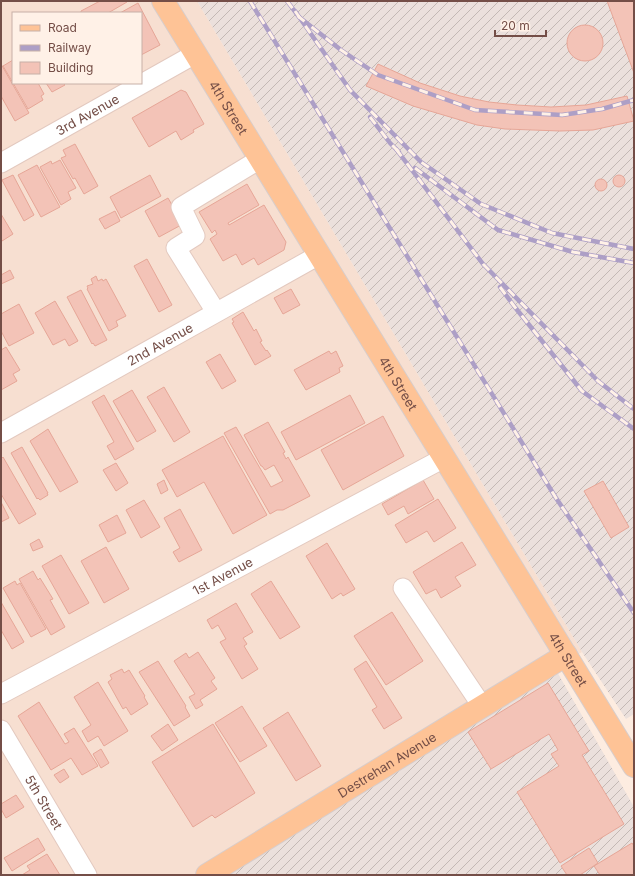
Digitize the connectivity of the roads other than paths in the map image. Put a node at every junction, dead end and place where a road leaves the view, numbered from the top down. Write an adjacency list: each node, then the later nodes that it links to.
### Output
1 (163, 1): 2 (main road, 4th Street)
2 (196, 54): 3 (main road, 4th Street); 4 (street, 3rd Avenue)
3 (260, 159): 5 (main road, 4th Street); 6 (street)
4 (1, 163)
5 (319, 255): 6 (street, 2nd Avenue); 8 (main road, 4th Street)
6 (216, 312): 7 (street, 2nd Avenue)
7 (1, 432)
8 (444, 458): 10 (main road, 4th Street); 11 (street, 1st Avenue)
9 (402, 588): 12 (street)
10 (566, 655): 12 (main road, Destrehan Avenue); 14 (main road, 4th Street)
11 (1, 694)
12 (482, 706): 17 (main road, Destrehan Avenue)
13 (1, 730): 16 (street, 5th Street)
14 (628, 743): 15 (main road, 4th Street)
15 (634, 766)
16 (87, 875)
17 (207, 875)

